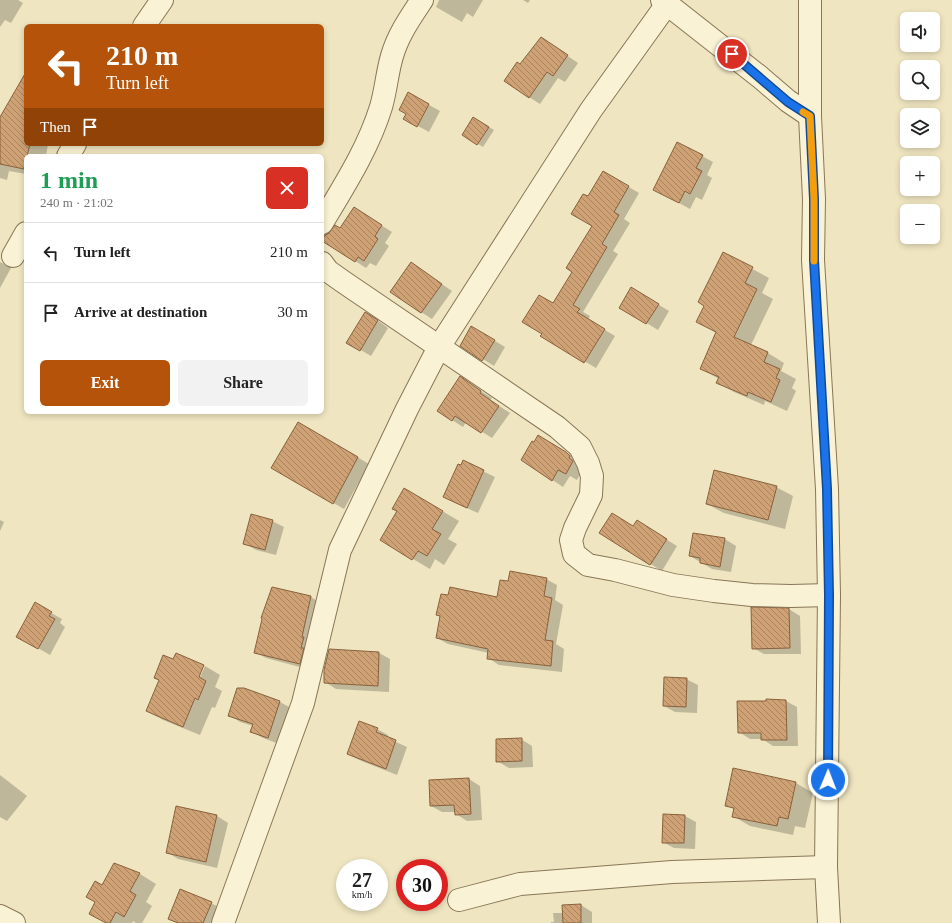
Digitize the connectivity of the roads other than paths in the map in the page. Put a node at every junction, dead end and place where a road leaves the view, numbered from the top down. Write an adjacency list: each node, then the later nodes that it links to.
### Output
1 (162, 0): 5 (street)
2 (422, 0): 7 (street)
3 (810, 0): 6 (street)
4 (665, 2): 6 (street); 11 (street)
5 (145, 24)
6 (810, 116): 12 (street)
7 (324, 220)
8 (24, 237): 9 (street)
9 (13, 256)
10 (324, 266): 11 (street)
11 (439, 347): 12 (street); 17 (street)
12 (829, 595): 13 (street)
13 (826, 867): 14 (street); 18 (street)
14 (459, 900)
15 (0, 916): 16 (street)
16 (14, 923)
17 (223, 923)
18 (829, 923)

